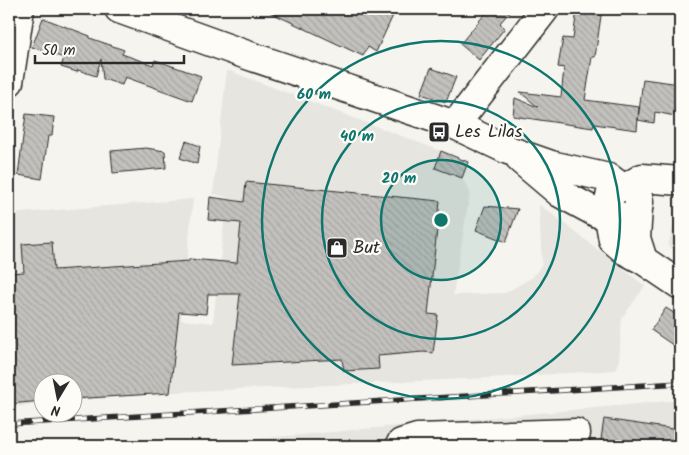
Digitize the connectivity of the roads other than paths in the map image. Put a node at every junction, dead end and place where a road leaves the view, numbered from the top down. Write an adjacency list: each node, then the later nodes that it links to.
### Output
1 (20, 9): 4 (main road)
2 (119, 9): 5 (main road)
3 (545, 9): 5 (main road)
4 (9, 82)
5 (455, 124): 6 (main road)
6 (508, 150): 9 (main road); 9 (main road)
7 (680, 180): 9 (main road)
8 (680, 189): 9 (main road)
9 (620, 208): 10 (main road); 10 (main road)
10 (643, 260): 11 (main road)
11 (680, 285)
12 (401, 446): 13 (main road)
13 (574, 446)

